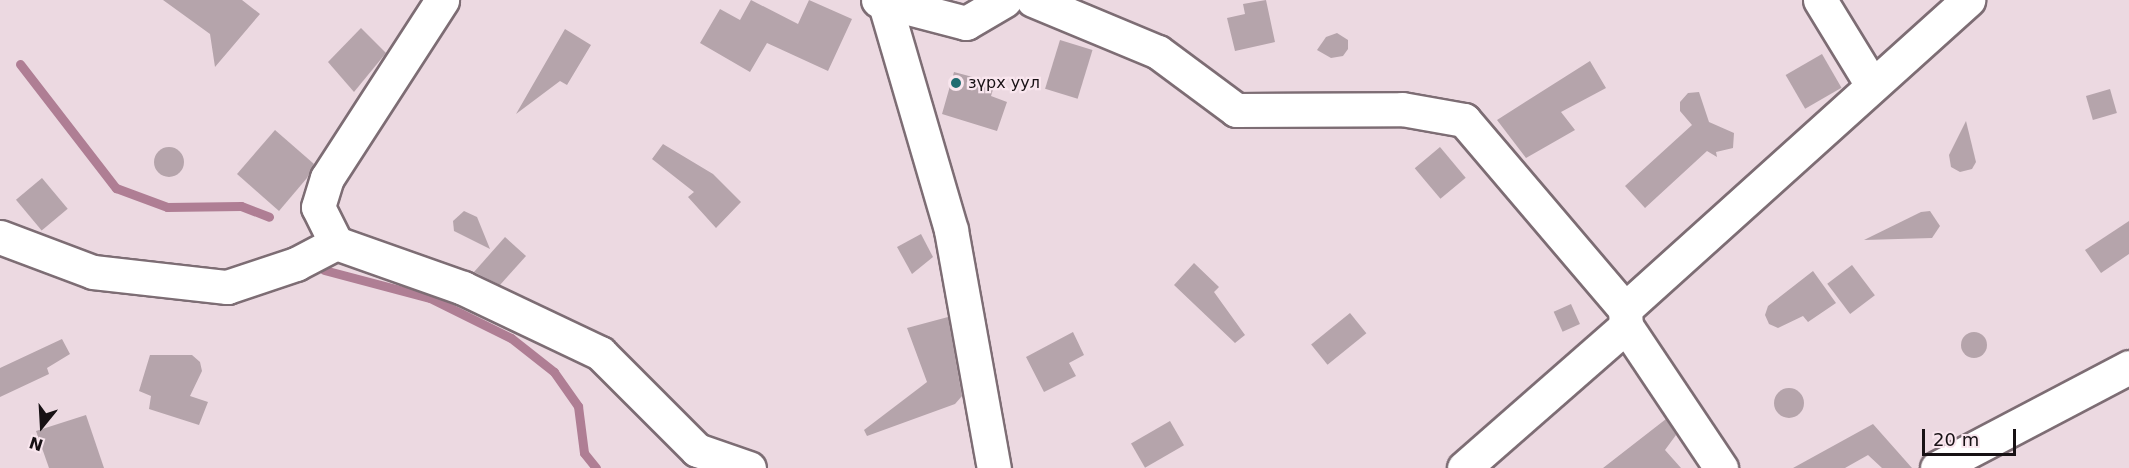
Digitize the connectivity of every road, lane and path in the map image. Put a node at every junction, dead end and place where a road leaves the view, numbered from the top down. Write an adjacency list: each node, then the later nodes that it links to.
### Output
1 (442, 0): 9 (street)
2 (1005, 0): 6 (street)
3 (1033, 0): 10 (street)
4 (1820, 0): 7 (street)
5 (1968, 0): 7 (street)
6 (881, 2): 14 (street)
7 (1872, 85): 10 (street)
8 (0, 237): 9 (street)
9 (336, 243): 13 (street)
10 (1626, 318): 15 (street); 16 (street)
11 (2129, 367): 12 (street)
12 (1948, 465)
13 (749, 468)
14 (994, 468)
15 (1464, 468)
16 (1721, 468)

